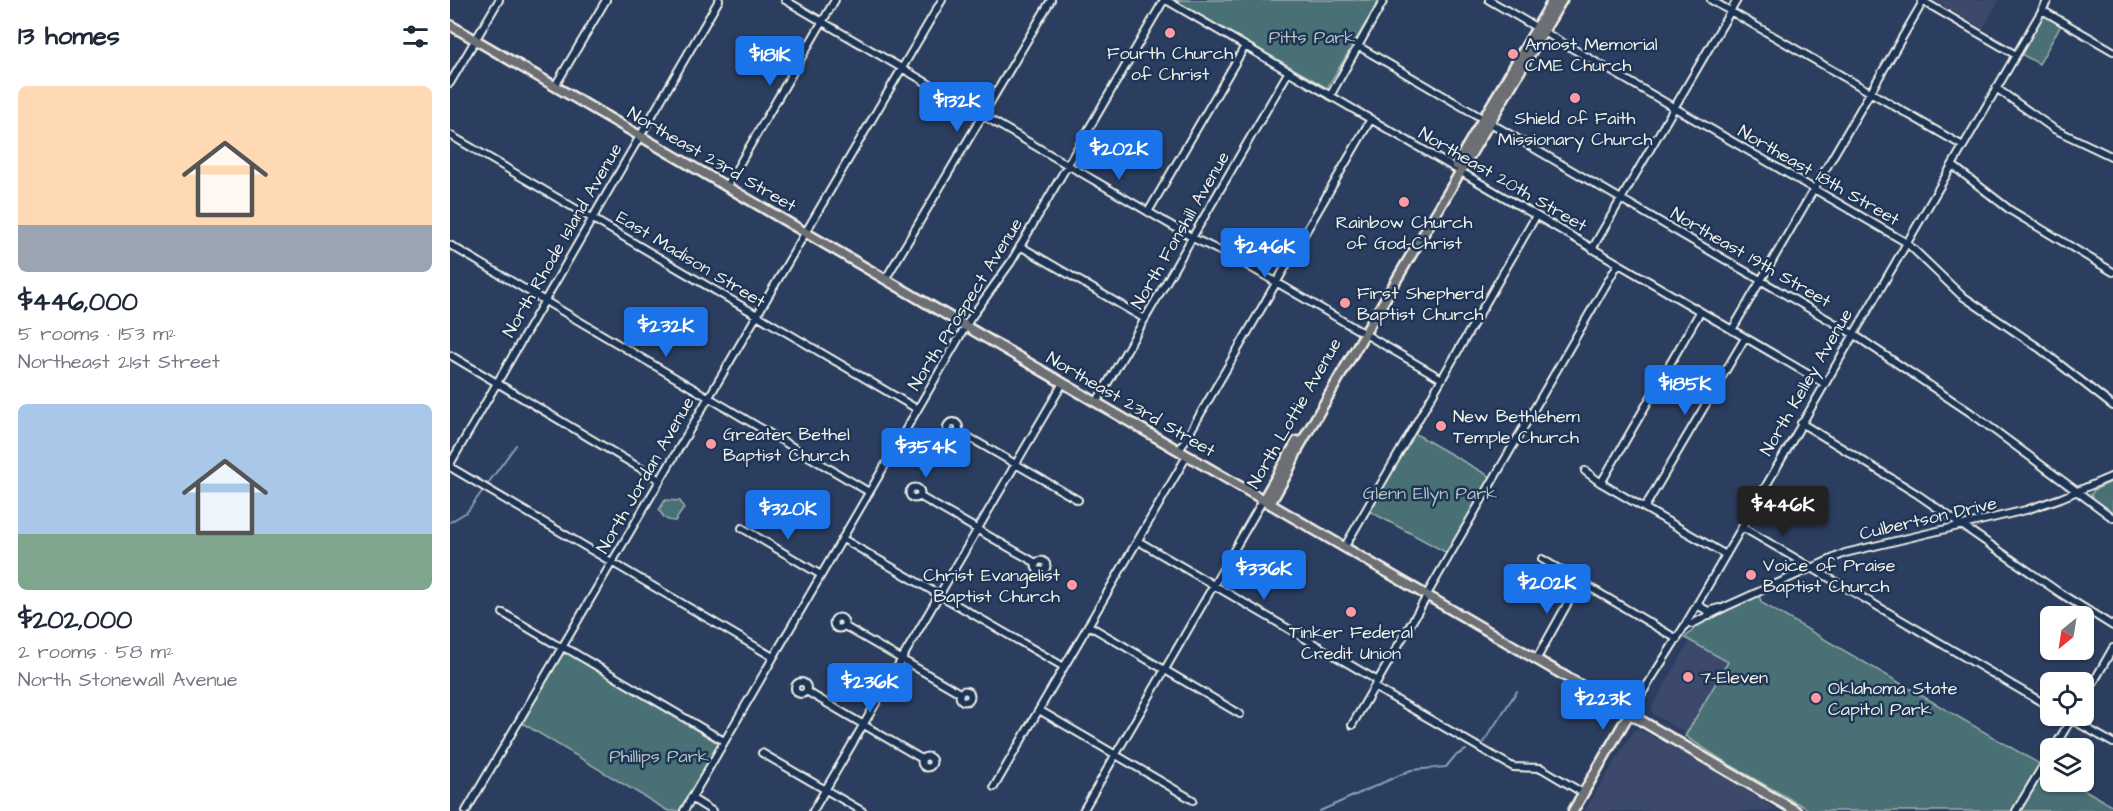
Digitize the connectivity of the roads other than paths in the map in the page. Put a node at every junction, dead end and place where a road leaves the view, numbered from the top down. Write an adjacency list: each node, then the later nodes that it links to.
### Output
1 (499, 0): 22 (street)
2 (606, 0): 30 (street)
3 (719, 0): 39 (street, North Rhode Island Avenue)
4 (785, 0): 19 (street)
5 (835, 0): 19 (street)
6 (942, 0): 27 (street, North Jordan Avenue)
7 (1051, 0): 35 (street)
8 (1165, 0): 23 (street, Northeast 20th Street); 42 (street, North Prospect Avenue)
9 (1384, 0): 24 (street)
10 (1489, 0): 21 (street, Northeast 18th Street)
11 (1553, 0): 21 (main road, North Lottie Avenue)
12 (1562, 0): 21 (main road, North Lottie Avenue)
13 (1711, 0): 18 (street)
14 (1737, 0): 18 (street)
15 (1923, 0): 26 (street); 32 (street)
16 (2048, 0): 17 (street, North Kelley Avenue)
17 (2042, 10): 25 (street); 26 (street, North Kelley Avenue)
18 (1731, 11): 32 (street); 34 (street)
19 (822, 22): 27 (street); 45 (street)
20 (450, 25): 22 (main road, Northeast 23rd Street)
21 (1540, 30): 34 (street, Northeast 18th Street); 37 (main road, North Lottie Avenue)
22 (475, 40): 29 (street); 30 (main road, Northeast 23rd Street)
23 (1245, 46): 28 (street, Northeast 20th Street); 48 (street)
24 (1358, 46): 33 (street); 37 (street, Northeast 19th Street)
25 (2113, 51)
26 (2016, 55): 31 (street, North Kelley Avenue)
27 (902, 68): 35 (street); 51 (street, North Jordan Avenue)
28 (1289, 71): 33 (street, Northeast 20th Street); 52 (street, North Fonshill Avenue)
29 (450, 83)
30 (555, 86): 39 (main road, Northeast 23rd Street)
31 (1996, 88): 40 (street, North Kelley Avenue); 41 (street)
32 (1871, 93): 40 (street); 46 (street)
33 (1330, 96): 36 (street, Northeast 20th Street)
34 (1674, 108): 46 (street, Northeast 18th Street); 47 (street)
35 (983, 115): 42 (street); 59 (street)
36 (1371, 119): 44 (street, Northeast 20th Street); 61 (street)
37 (1487, 121): 44 (main road, North Lottie Avenue); 47 (street, Northeast 19th Street)
38 (450, 135): 50 (street, East Madison Street)
39 (640, 136): 45 (main road, Northeast 23rd Street); 50 (street, North Rhode Island Avenue)
40 (1963, 146): 43 (street, North Kelley Avenue)
41 (2113, 157)
42 (1067, 164): 48 (street); 55 (street, North Prospect Avenue)
43 (1952, 165): 53 (street, North Kelley Avenue); 58 (street)
44 (1457, 169): 49 (street, Northeast 20th Street); 68 (main road, North Lottie Avenue)
45 (726, 187): 51 (main road, Northeast 23rd Street)
46 (1815, 189): 53 (street, Northeast 18th Street); 60 (street)
47 (1622, 199): 56 (street); 60 (street, Northeast 19th Street)
48 (1148, 212): 52 (street)
49 (1536, 216): 56 (street, Northeast 20th Street); 72 (street)
50 (592, 218): 62 (street, North Rhode Island Avenue); 64 (street, East Madison Street)
51 (805, 233): 59 (main road, Northeast 23rd Street); 64 (street, North Jordan Avenue)
52 (1193, 238): 61 (street); 65 (street, North Fonshill Avenue)
53 (1907, 243): 69 (street, North Kelley Avenue); 78 (street, Northeast 18th Street)
54 (450, 245): 62 (street)
55 (1020, 246): 65 (street); 66 (street, North Prospect Avenue)
56 (1592, 249): 57 (street, Northeast 20th Street)
57 (1618, 264): 63 (street, Northeast 20th Street); 112 (street)
58 (2113, 273)
59 (885, 280): 66 (main road, Northeast 23rd Street)
60 (1762, 281): 67 (street); 69 (street, Northeast 19th Street)
61 (1277, 282): 68 (street); 82 (street)
62 (545, 300): 73 (street, North Rhode Island Avenue); 76 (street)
63 (1700, 312): 67 (street, Northeast 20th Street); 88 (street)
64 (756, 315): 76 (street, North Jordan Avenue); 79 (street, East Madison Street)
65 (1145, 319): 77 (street, North Fonshill Avenue)
66 (966, 326): 74 (main road, Northeast 23rd Street); 79 (street, North Prospect Avenue)
67 (1732, 330): 70 (street, Northeast 20th Street)
68 (1363, 332): 72 (street); 93 (main road, North Lottie Avenue)
69 (1853, 334): 75 (street, North Kelley Avenue); 90 (street, Northeast 19th Street)
70 (1745, 338): 75 (street, Northeast 20th Street); 94 (street)
71 (450, 356): 73 (street)
72 (1442, 379): 102 (street)
73 (496, 382): 84 (street, North Rhode Island Avenue); 87 (street)
74 (1063, 383): 77 (main road, Northeast 23rd Street); 83 (street)
75 (1825, 384): 80 (street, North Kelley Avenue)
76 (707, 397): 87 (street, North Jordan Avenue); 89 (street)
77 (1096, 403): 82 (main road, Northeast 23rd Street)
78 (2113, 406)
79 (917, 409): 89 (street, North Prospect Avenue)
80 (1802, 423): 96 (street); 97 (street, North Kelley Avenue)
81 (957, 431): 83 (street)
82 (1183, 454): 93 (main road, Northeast 23rd Street); 101 (street)
83 (1016, 464): 92 (street); 99 (street)
84 (450, 466): 105 (street)
85 (1586, 471): 88 (street)
86 (2113, 476): 90 (street, Culbertson Drive)
87 (660, 480): 105 (street, North Jordan Avenue)
88 (1601, 483): 94 (street)
89 (869, 492): 100 (street, North Prospect Avenue)
90 (2077, 492): 95 (street, Northeast 19th Street); 96 (street, Culbertson Drive)
91 (920, 496): 99 (street)
92 (1078, 500)
93 (1266, 502): 102 (main road, Northeast 23rd Street); 110 (street, North Lottie Avenue)
94 (1645, 507): 103 (street)
95 (2113, 518)
96 (1965, 525): 107 (street, Culbertson Drive); 119 (street)
97 (1742, 527): 103 (street, North Kelley Avenue); 107 (street)
98 (742, 528): 108 (street)
99 (978, 530): 106 (street); 111 (street)
100 (843, 539): 108 (street, North Prospect Avenue); 111 (street)
101 (1138, 541): 110 (street); 117 (street)
102 (1344, 548): 112 (main road, Northeast 23rd Street)
103 (1726, 555): 113 (street, North Kelley Avenue)
104 (1542, 559): 109 (street)
105 (612, 563): 121 (street, North Jordan Avenue); 123 (street)
106 (1036, 563)
107 (1812, 567): 114 (street, Culbertson Drive); 132 (street)
108 (821, 575): 123 (street, North Prospect Avenue)
109 (1580, 581): 120 (street); 125 (street)
110 (1214, 585): 127 (street, North Lottie Avenue); 129 (street)
111 (940, 595): 124 (street); 126 (street)
112 (1427, 596): 125 (main road, Northeast 23rd Street); 129 (street)
113 (1697, 605): 114 (street); 116 (street, North Kelley Avenue)
114 (1725, 607): 116 (street, Culbertson Drive)
115 (502, 613): 121 (street)
116 (1687, 622): 120 (street, North Kelley Avenue)
117 (1088, 625): 126 (street); 127 (street)
118 (843, 626): 124 (street)
119 (2113, 626)
120 (1677, 639): 135 (street, North Kelley Avenue)
121 (563, 647): 139 (street); 150 (street, North Jordan Avenue)
122 (2113, 648): 128 (street)
123 (773, 657): 139 (street, North Prospect Avenue)
124 (902, 659): 131 (street); 136 (street)
125 (1536, 660): 135 (main road, Northeast 23rd Street)
126 (1064, 667): 133 (street)
127 (1165, 670): 134 (street); 142 (street, North Lottie Avenue)
128 (2094, 681)
129 (1376, 684): 137 (street); 147 (street)
130 (806, 691): 136 (street)
131 (960, 693)
132 (2040, 701)
133 (1039, 710): 142 (street); 145 (street)
134 (1240, 714)
135 (1629, 714): 147 (main road, North Kelley Avenue); 157 (main road, Northeast 23rd Street)
136 (864, 725): 143 (street); 146 (street)
137 (1352, 725)
138 (2085, 726): 140 (street)
139 (724, 741): 148 (street, North Prospect Avenue)
140 (2113, 743)
141 (762, 753): 146 (street)
142 (1115, 755): 149 (street); 155 (street, North Lottie Avenue)
143 (922, 759)
144 (2040, 771): 158 (street)
145 (994, 787)
146 (826, 790): 153 (street); 154 (street)
147 (1583, 793): 156 (main road, North Kelley Avenue)
148 (691, 798): 151 (street, North Prospect Avenue); 152 (street)
149 (1193, 800)
150 (468, 810)
151 (684, 811)
152 (712, 811)
153 (813, 811)
154 (862, 811)
155 (1083, 811)
156 (1573, 811)
157 (1796, 811)
158 (2016, 811)

